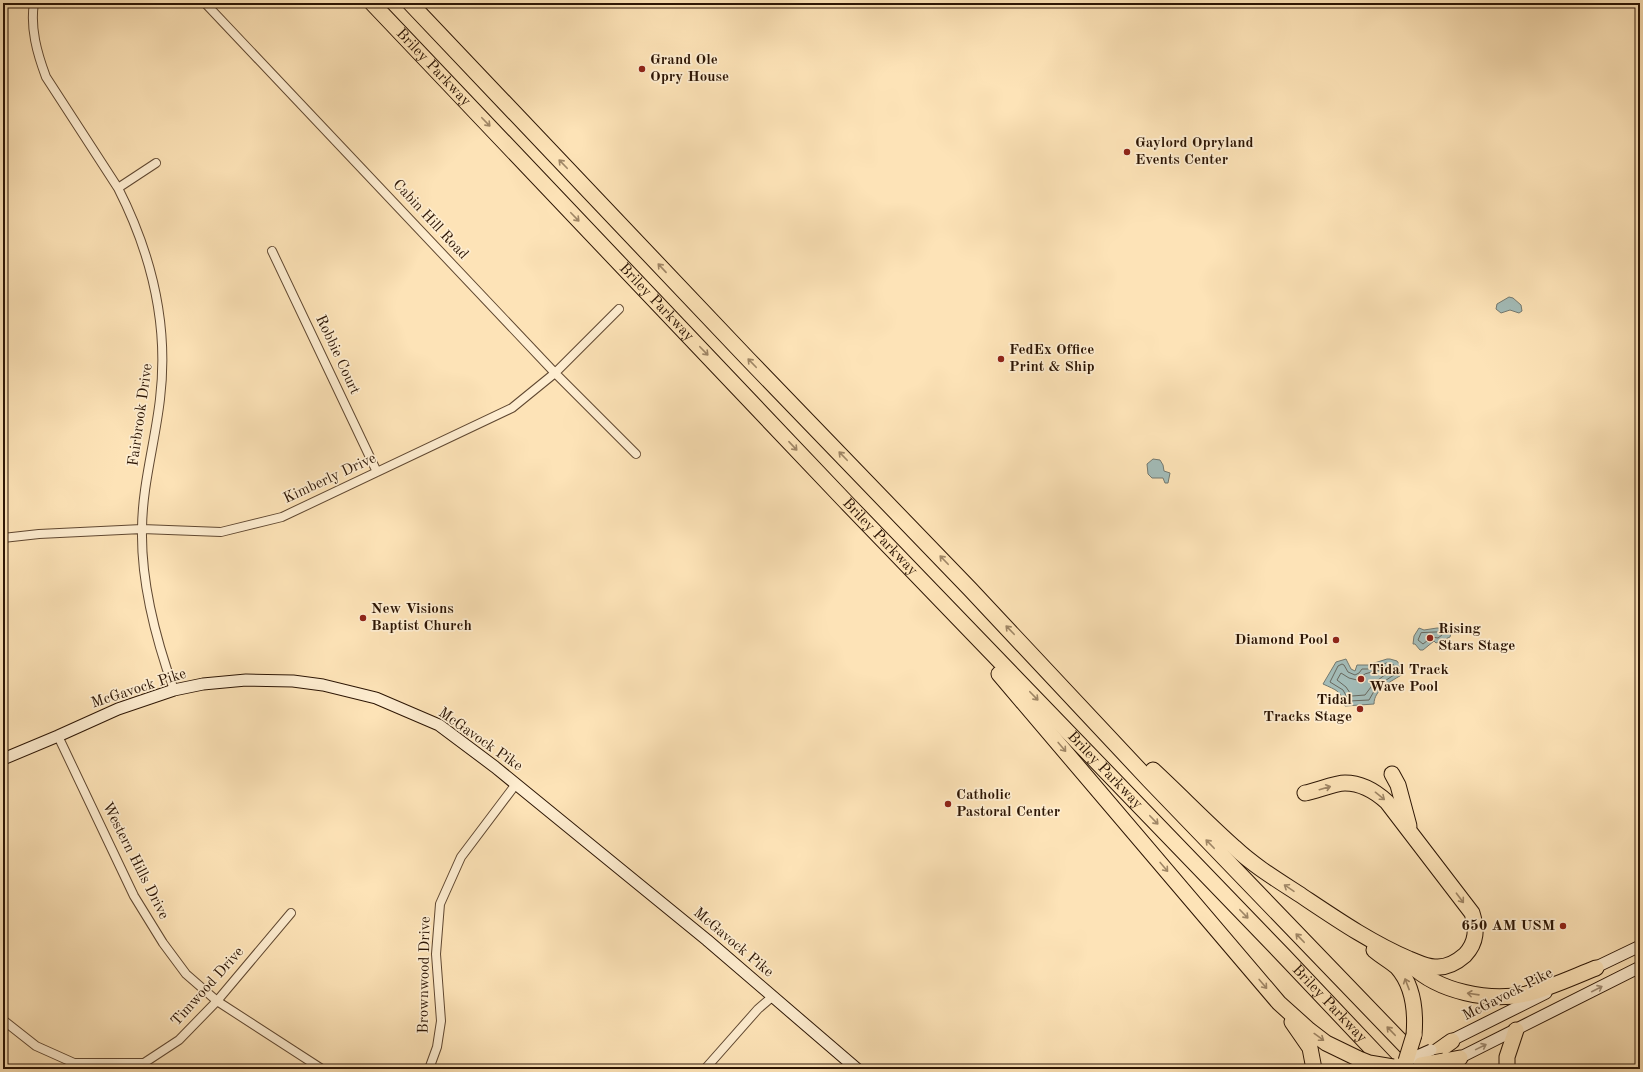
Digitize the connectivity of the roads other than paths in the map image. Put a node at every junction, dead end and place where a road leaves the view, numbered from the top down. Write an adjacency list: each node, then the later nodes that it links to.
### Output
1 (34, 3): 6 (street, Fairbrook Drive)
2 (206, 3): 9 (street, Cabin Hill Road)
3 (372, 3): 12 (highway, Briley Parkway, one-way to 12)
4 (410, 3): 15 (highway, Briley Parkway, one-way to 4)
5 (156, 163): 6 (street)
6 (118, 188): 13 (street, Fairbrook Drive)
7 (272, 250): 11 (street, Robbie Court)
8 (619, 309): 9 (street, Kimberly Drive)
9 (555, 372): 10 (street, Cabin Hill Road); 11 (street, Kimberly Drive)
10 (636, 454)
11 (377, 472): 13 (street, Kimberly Drive)
12 (871, 527): 31 (highway, one-way to 31); 37 (highway, Briley Parkway, one-way to 37)
13 (142, 529): 14 (street, Kimberly Drive); 16 (street, Fairbrook Drive)
14 (3, 538)
15 (1037, 658): 24 (highway, one-way to 15); 37 (highway, Briley Parkway, one-way to 15)
16 (174, 690): 17 (main road, McGavock Pike); 20 (main road, McGavock Pike)
17 (58, 736): 18 (main road, McGavock Pike); 30 (street, Western Hills Drive)
18 (3, 759)
19 (1392, 774): 22 (highway)
20 (516, 784): 29 (main road, McGavock Pike); 39 (street, Brownwood Drive)
21 (1305, 793): 22 (highway, one-way to 22)
22 (1411, 834): 26 (highway, one-way to 26)
23 (291, 913): 30 (street, Timwood Drive)
24 (1363, 937): 26 (highway); 37 (highway, one-way to 24, bridge)
25 (1640, 946): 28 (main road, McGavock Pike)
26 (1400, 955): 28 (highway, one-way to 26)
27 (1640, 967): 33 (main road, one-way to 27)
28 (1596, 968): 34 (main road, McGavock Pike)
29 (772, 996): 40 (street); 41 (main road, McGavock Pike)
30 (217, 1001): 32 (street, Timwood Drive); 38 (street, Western Hills Drive)
31 (1279, 1003): 37 (highway, one-way to 37, bridge); 42 (highway)
32 (3, 1020)
33 (1516, 1030): 35 (main road, one-way to 33); 43 (highway)
34 (1452, 1041): 36 (highway)
35 (1460, 1058): 36 (highway)
36 (1439, 1060): 37 (highway, bridge)
37 (1405, 1067)
38 (322, 1069)
39 (429, 1069)
40 (705, 1069)
41 (857, 1069)
42 (1314, 1069)
43 (1507, 1069)

